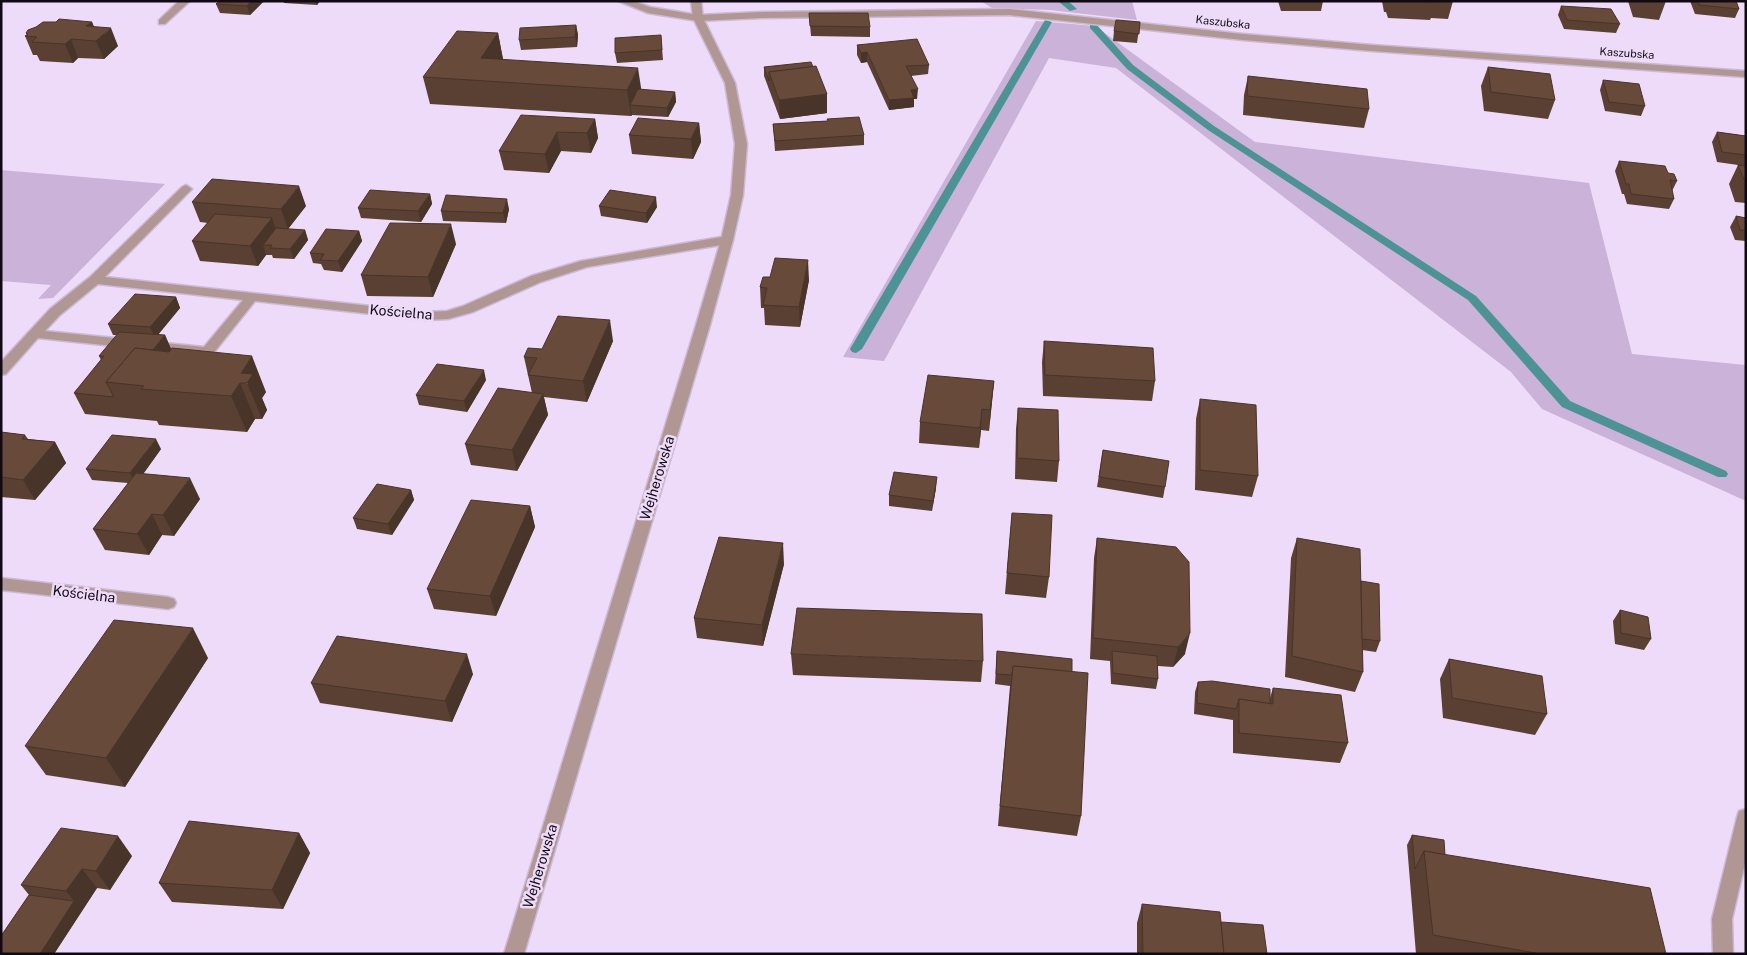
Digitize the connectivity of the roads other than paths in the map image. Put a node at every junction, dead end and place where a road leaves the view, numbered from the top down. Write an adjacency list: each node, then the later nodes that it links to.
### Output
1 (185, 1): 5 (street)
2 (623, 1): 4 (street, Kaszubska)
3 (696, 1): 4 (street, Wejherowska)
4 (698, 18): 6 (street, Kaszubska); 8 (street, Wejherowska)
5 (162, 22)
6 (1746, 74)
7 (186, 189): 9 (street)
8 (727, 240): 10 (street, Kościelna); 16 (street, Wejherowska)
9 (95, 280): 10 (street, Kościelna); 11 (street)
10 (252, 297): 11 (street)
11 (36, 334): 12 (street)
12 (1, 371)
13 (1, 584): 14 (street, Kościelna)
14 (168, 603)
15 (1746, 817): 17 (street)
16 (514, 954)
17 (1723, 954)

